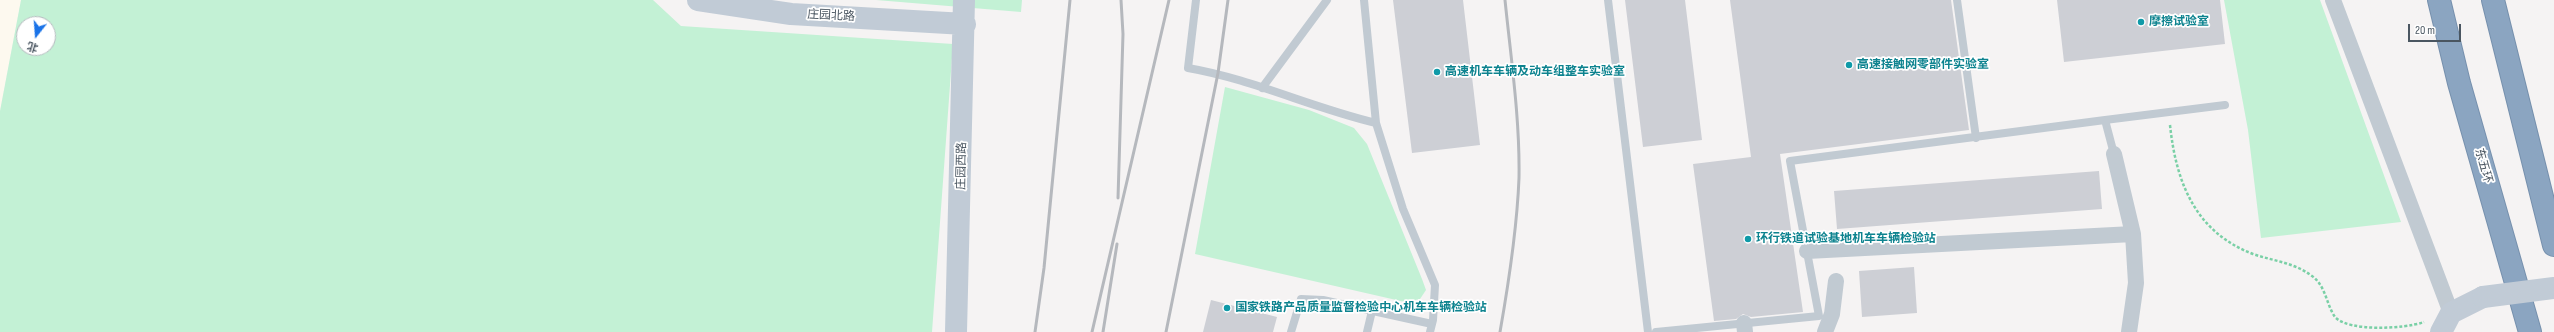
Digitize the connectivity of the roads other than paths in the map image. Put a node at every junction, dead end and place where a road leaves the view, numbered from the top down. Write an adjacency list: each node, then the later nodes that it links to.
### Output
1 (698, 0): 11 (street, 庄园北路)
2 (964, 0): 11 (street, 庄园西路)
3 (1196, 0): 12 (lane)
4 (1327, 0): 12 (lane)
5 (1364, 0): 15 (lane)
6 (1608, 0): 30 (lane)
7 (1957, 0): 16 (lane)
8 (2333, 0): 24 (street)
9 (2439, 0): 35 (highway, 东五环)
10 (2493, 0): 19 (highway)
11 (965, 24): 27 (street, 庄园西路)
12 (1262, 88): 15 (lane)
13 (2225, 105): 14 (lane)
14 (2105, 120): 16 (lane); 17 (lane)
15 (1376, 123): 25 (lane)
16 (1976, 138): 20 (lane)
17 (2114, 154): 18 (street)
18 (2133, 234): 20 (street); 33 (street)
19 (2554, 245)
20 (1807, 251): 26 (lane)
21 (1836, 281): 32 (street)
22 (2554, 288): 24 (street, bridge)
23 (1372, 311): 25 (lane); 28 (lane); 29 (lane)
24 (2451, 312): 34 (street)
25 (1431, 328)
26 (1745, 328): 31 (lane)
27 (956, 332)
28 (1292, 332)
29 (1367, 332)
30 (1648, 332)
31 (1656, 332)
32 (1825, 332)
33 (2129, 332)
34 (2441, 332)
35 (2530, 332)

